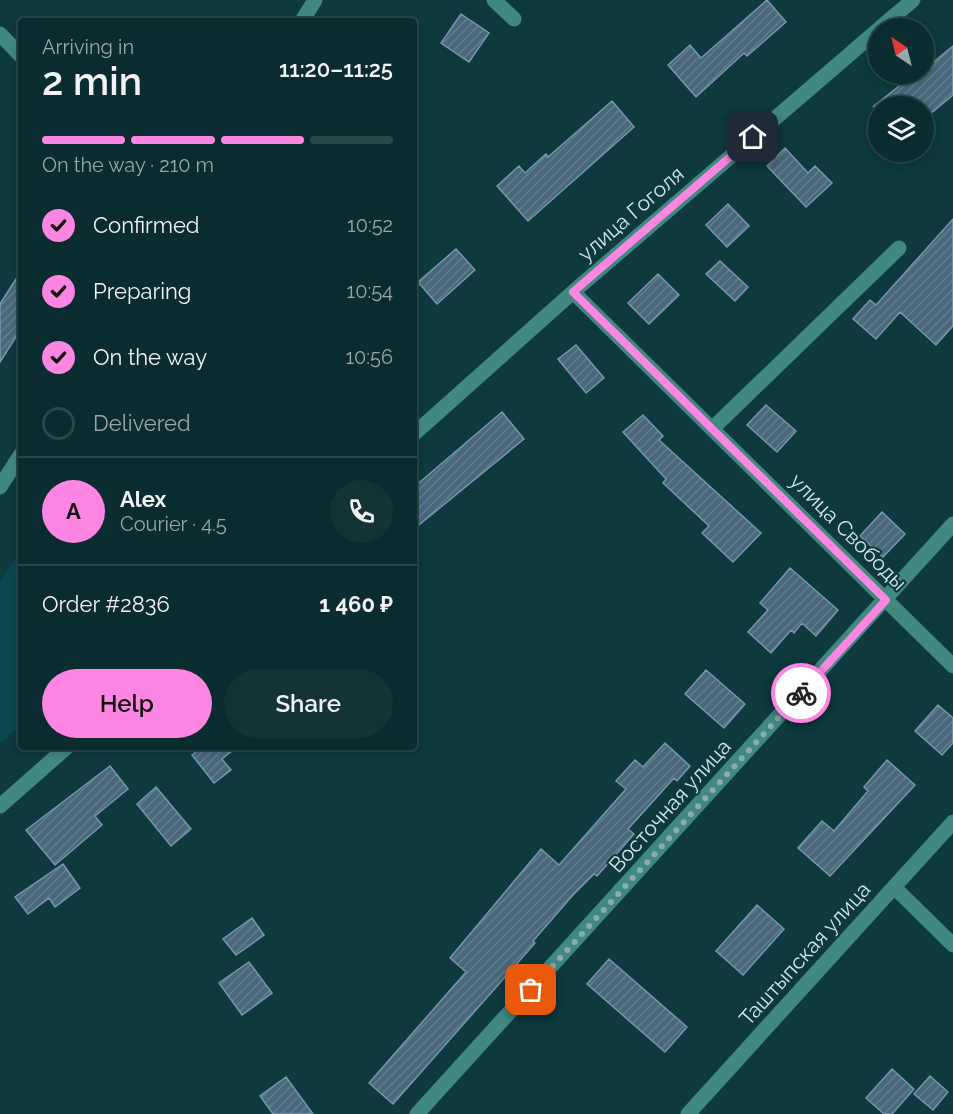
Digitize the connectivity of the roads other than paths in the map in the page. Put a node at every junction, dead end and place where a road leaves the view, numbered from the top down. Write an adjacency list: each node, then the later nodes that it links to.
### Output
1 (315, 0): 4 (street)
2 (494, 0): 6 (street)
3 (913, 0): 5 (street, улица Гоголя)
4 (304, 18)
5 (892, 18)
6 (514, 19)
7 (0, 34): 9 (street)
8 (868, 38): 11 (street, улица Гоголя)
9 (18, 53)
10 (899, 248): 12 (street)
11 (573, 292): 12 (street, улица Свободы); 13 (street, улица Гоголя)
12 (713, 428): 17 (street, улица Свободы)
13 (417, 431)
14 (18, 459): 15 (street)
15 (0, 487)
16 (953, 524): 17 (street, Восточная улица)
17 (886, 600): 18 (street, улица Свободы); 24 (street, Восточная улица)
18 (953, 666)
19 (64, 750): 20 (street)
20 (0, 806)
21 (953, 822): 22 (street, Таштыпская улица)
22 (894, 887): 23 (street); 25 (street, Таштыпская улица)
23 (953, 945)
24 (417, 1114)
25 (688, 1114)

